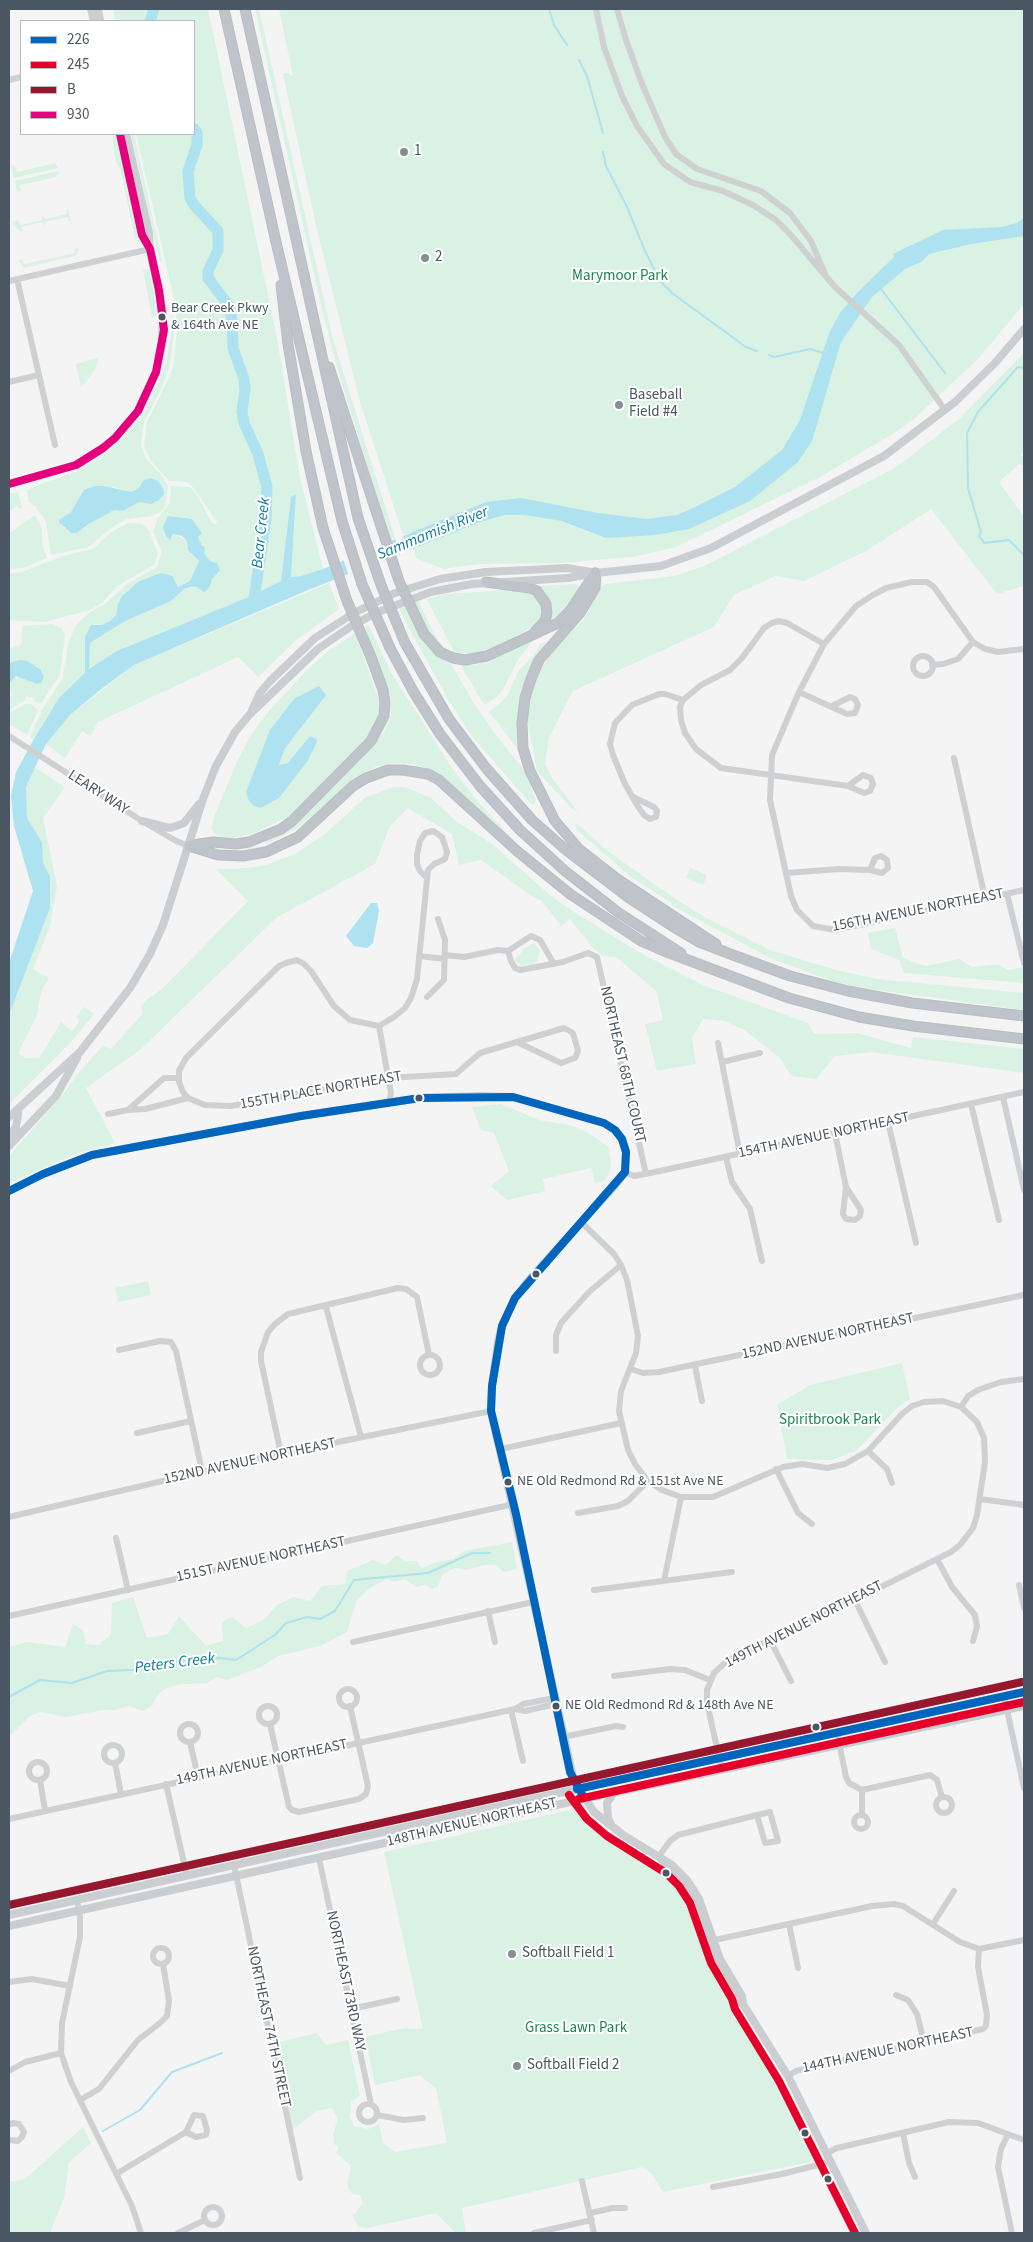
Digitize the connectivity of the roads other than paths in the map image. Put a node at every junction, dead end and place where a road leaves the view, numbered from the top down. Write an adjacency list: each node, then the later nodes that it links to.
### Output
1 (224, 9): 7 (highway)
2 (245, 9): 12 (highway)
3 (596, 9): 9 (street)
4 (617, 9): 9 (street)
5 (120, 135): 8 (main road)
6 (126, 135): 8 (main road)
7 (276, 242): 37 (highway, bridge); 51 (highway, bridge)
8 (150, 249): 10 (street); 18 (main road)
9 (826, 277): 16 (street)
10 (17, 279): 11 (street); 14 (street)
11 (9, 281)
12 (314, 322): 21 (highway, bridge); 46 (highway, bridge)
13 (1024, 329): 16 (main road)
14 (39, 375): 15 (street); 17 (street)
15 (9, 382)
16 (944, 410): 19 (main road)
17 (55, 445)
18 (9, 484)
19 (596, 573): 20 (main road); 21 (highway); 29 (main road); 46 (highway)
20 (486, 582): 21 (highway); 29 (main road)
21 (525, 640)
22 (973, 642): 23 (street); 24 (street); 25 (street)
23 (824, 644): 26 (street); 27 (street)
24 (1024, 649)
25 (932, 665)
26 (800, 692): 28 (street); 32 (street)
27 (683, 700): 32 (street); 34 (street)
28 (832, 706)
29 (250, 714): 35 (main road)
30 (9, 736): 36 (street, LEARY WAY)
31 (954, 758): 43 (street)
32 (770, 775): 33 (street); 39 (street)
33 (848, 786)
34 (633, 797)
35 (203, 799): 36 (main road); 37 (main road)
36 (142, 821): 37 (street, LEARY WAY)
37 (189, 846): 51 (highway); 58 (main road)
38 (870, 870): 39 (street)
39 (786, 873): 43 (street, 156TH AVENUE NORTHEAST)
40 (426, 877): 40 (street); 47 (street)
41 (1024, 890): 42 (street, 156TH AVENUE NORTHEAST)
42 (1007, 894): 43 (street, 156TH AVENUE NORTHEAST); 49 (street)
43 (985, 898)
44 (438, 919): 48 (street)
45 (508, 951): 48 (street); 50 (street); 50 (street)
46 (733, 955): 53 (highway)
47 (419, 956): 48 (street); 54 (street)
48 (445, 957): 52 (street)
49 (1024, 963)
50 (554, 964): 79 (street, NORTHEAST 68TH COURT)
51 (703, 966): 55 (highway)
52 (427, 997)
53 (1024, 1016)
54 (379, 1026): 61 (street); 62 (street)
55 (1024, 1040)
56 (519, 1043): 56 (street, 155TH PLACE NORTHEAST); 62 (street, 155TH PLACE NORTHEAST)
57 (718, 1043): 60 (street)
58 (80, 1052): 68 (main road); 75 (main road)
59 (760, 1053): 60 (street)
60 (722, 1062): 76 (street)
61 (178, 1078): 65 (street); 69 (street)
62 (388, 1078): 65 (street, 155TH PLACE NORTHEAST); 66 (street)
63 (1024, 1092): 64 (street, 154TH AVENUE NORTHEAST)
64 (1003, 1097): 67 (street, 154TH AVENUE NORTHEAST); 81 (street)
65 (188, 1098): 69 (street)
66 (390, 1102): 78 (main road); 82 (main road)
67 (971, 1104): 72 (street, 154TH AVENUE NORTHEAST); 83 (street)
68 (19, 1108): 71 (main road); 74 (main road)
69 (128, 1110): 70 (street)
70 (108, 1114)
71 (9, 1117)
72 (888, 1122): 73 (street, 154TH AVENUE NORTHEAST); 85 (street)
73 (835, 1134): 76 (street, 154TH AVENUE NORTHEAST); 80 (street)
74 (9, 1136)
75 (9, 1146)
76 (740, 1154): 77 (street, 154TH AVENUE NORTHEAST)
77 (726, 1157): 79 (street, 154TH AVENUE NORTHEAST); 86 (street)
78 (624, 1172): 79 (street, 154TH AVENUE NORTHEAST); 84 (main road)
79 (646, 1174)
80 (846, 1187): 80 (street)
81 (1024, 1190)
82 (9, 1191)
83 (998, 1220)
84 (581, 1222): 87 (street); 98 (main road)
85 (916, 1243)
86 (762, 1261)
87 (621, 1265): 91 (street); 94 (street)
88 (1024, 1294): 93 (street, 152ND AVENUE NORTHEAST)
89 (326, 1306): 92 (street); 102 (street); 105 (street)
90 (119, 1350): 99 (street)
91 (556, 1351)
92 (429, 1355)
93 (695, 1366): 94 (street, 152ND AVENUE NORTHEAST); 96 (street)
94 (631, 1369): 100 (street)
95 (1024, 1379): 97 (street)
96 (702, 1401)
97 (961, 1407): 104 (street); 111 (street, 149TH AVENUE NORTHEAST)
98 (492, 1411): 102 (street, 152ND AVENUE NORTHEAST); 103 (main road)
99 (191, 1420): 101 (street); 107 (street)
100 (621, 1422): 103 (street); 108 (street)
101 (137, 1433)
102 (361, 1437): 105 (street, 152ND AVENUE NORTHEAST)
103 (501, 1449): 112 (main road)
104 (868, 1451): 106 (street); 109 (street)
105 (281, 1454): 107 (street, 152ND AVENUE NORTHEAST)
106 (776, 1469): 110 (street); 116 (street)
107 (202, 1471): 115 (street, 152ND AVENUE NORTHEAST)
108 (648, 1481): 110 (street); 114 (street)
109 (892, 1483)
110 (681, 1498): 120 (street)
111 (980, 1498): 113 (street); 118 (street, 149TH AVENUE NORTHEAST)
112 (514, 1504): 122 (street, 151ST AVENUE NORTHEAST); 125 (main road)
113 (1024, 1505)
114 (578, 1512)
115 (9, 1517)
116 (812, 1524)
117 (116, 1538): 122 (street)
118 (937, 1559): 124 (street, 149TH AVENUE NORTHEAST); 130 (street)
119 (732, 1572): 120 (street)
120 (664, 1581): 123 (street)
121 (1019, 1585): 126 (street)
122 (128, 1590): 128 (street, 151ST AVENUE NORTHEAST)
123 (594, 1590)
124 (855, 1600): 129 (street, 149TH AVENUE NORTHEAST); 133 (street)
125 (533, 1602): 127 (street); 139 (main road)
126 (1024, 1608)
127 (488, 1611): 131 (street); 132 (street)
128 (9, 1616)
129 (770, 1640): 135 (street, 149TH AVENUE NORTHEAST); 136 (street)
130 (973, 1641)
131 (353, 1642)
132 (495, 1642)
133 (885, 1662)
134 (614, 1676): 135 (street, 149TH AVENUE NORTHEAST)
135 (710, 1680): 151 (street)
136 (791, 1681)
137 (1024, 1692): 138 (main road, 148TH AVENUE NORTHEAST)
138 (1004, 1696): 143 (street); 146 (main road, 148TH AVENUE NORTHEAST)
139 (555, 1701): 142 (street, 149TH AVENUE NORTHEAST); 147 (main road)
140 (350, 1706): 149 (street)
141 (1024, 1706): 143 (main road, 148TH AVENUE NORTHEAST)
142 (513, 1709): 149 (street, 149TH AVENUE NORTHEAST); 153 (street)
143 (1006, 1710): 150 (main road, 148TH AVENUE NORTHEAST); 154 (street)
144 (270, 1724): 152 (street)
145 (623, 1727): 147 (street)
146 (837, 1732): 150 (street); 151 (main road, 148TH AVENUE NORTHEAST)
147 (563, 1737): 161 (main road)
148 (190, 1742): 157 (street)
149 (358, 1742): 152 (street, 149TH AVENUE NORTHEAST); 152 (street)
150 (840, 1745): 156 (main road, 148TH AVENUE NORTHEAST); 162 (street)
151 (719, 1757): 156 (street); 161 (main road, 148TH AVENUE NORTHEAST)
152 (279, 1759): 157 (street, 149TH AVENUE NORTHEAST)
153 (522, 1761)
154 (1022, 1762): 160 (street)
155 (115, 1763): 164 (street)
156 (722, 1770): 163 (main road, 148TH AVENUE NORTHEAST)
157 (198, 1777): 159 (street, 149TH AVENUE NORTHEAST)
158 (40, 1780): 167 (street)
159 (166, 1784): 164 (street, 149TH AVENUE NORTHEAST); 175 (street)
160 (1024, 1788)
161 (578, 1789): 166 (main road); 174 (main road, 148TH AVENUE NORTHEAST)
162 (862, 1790): 165 (street); 168 (street)
163 (614, 1792): 166 (main road, 148TH AVENUE NORTHEAST); 171 (main road)
164 (121, 1794): 167 (street, 149TH AVENUE NORTHEAST)
165 (942, 1797)
166 (584, 1798): 171 (main road); 173 (main road, 148TH AVENUE NORTHEAST)
167 (46, 1810): 170 (street, 149TH AVENUE NORTHEAST)
168 (862, 1814)
169 (758, 1815): 169 (street); 172 (street)
170 (9, 1819)
171 (612, 1828): 172 (main road)
172 (659, 1856): 185 (main road)
173 (319, 1858): 176 (main road, 148TH AVENUE NORTHEAST); 193 (street, NORTHEAST 73RD WAY)
174 (234, 1865): 175 (main road, 148TH AVENUE NORTHEAST); 176 (street, NORTHEAST 74TH STREET)
175 (187, 1876): 178 (main road, 148TH AVENUE NORTHEAST)
176 (236, 1876): 179 (main road, 148TH AVENUE NORTHEAST); 211 (street, NORTHEAST 74TH STREET)
177 (954, 1891): 182 (street)
178 (77, 1900): 179 (street); 180 (main road, 148TH AVENUE NORTHEAST)
179 (79, 1911): 183 (main road, 148TH AVENUE NORTHEAST); 190 (street)
180 (9, 1915)
181 (789, 1924): 182 (street); 185 (street); 188 (street)
182 (933, 1924): 186 (street)
183 (9, 1926)
184 (1024, 1940): 186 (street)
185 (710, 1941): 197 (main road)
186 (979, 1949): 194 (street, 144TH AVENUE NORTHEAST)
187 (163, 1964): 198 (street)
188 (798, 1968)
189 (9, 1982): 190 (street)
190 (70, 1986): 195 (street)
191 (896, 1995): 194 (street)
192 (397, 1999): 193 (street)
193 (351, 2009): 199 (street, NORTHEAST 73RD WAY)
194 (924, 2042): 197 (street, 144TH AVENUE NORTHEAST)
195 (61, 2053): 196 (street); 198 (street)
196 (9, 2072)
197 (788, 2076): 208 (main road)
198 (80, 2100): 209 (street)
199 (371, 2104): 200 (street); 200 (street)
200 (377, 2115): 201 (street)
201 (423, 2118)
202 (9, 2125): 206 (street)
203 (186, 2132): 209 (street)
204 (903, 2133): 205 (street); 208 (street); 210 (street)
205 (1008, 2134): 207 (street); 222 (street)
206 (9, 2140)
207 (1024, 2140)
208 (828, 2157): 213 (street); 217 (main road)
209 (116, 2174): 218 (street)
210 (915, 2176)
211 (300, 2178)
212 (582, 2181): 215 (street)
213 (713, 2187)
214 (625, 2208): 215 (street)
215 (591, 2217): 220 (street); 221 (street)
216 (205, 2220): 219 (street)
217 (863, 2232)
218 (141, 2233)
219 (178, 2233)
220 (534, 2233)
221 (594, 2233)
222 (1012, 2233)

